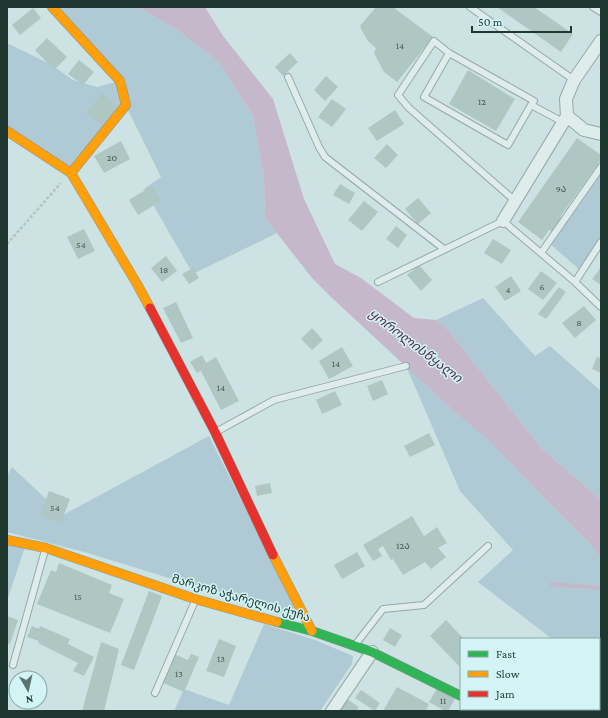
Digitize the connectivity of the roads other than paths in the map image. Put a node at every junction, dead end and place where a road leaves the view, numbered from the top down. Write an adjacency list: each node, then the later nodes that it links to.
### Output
1 (52, 7): 14 (street)
2 (470, 7): 8 (lane)
3 (593, 7): 4 (lane)
4 (601, 12)
5 (601, 41): 8 (street)
6 (450, 53): 9 (lane); 9 (lane); 15 (lane)
7 (288, 77): 18 (lane)
8 (574, 80): 10 (street)
9 (531, 105): 10 (lane)
10 (565, 119): 12 (street); 15 (street)
11 (7, 131): 14 (street)
12 (601, 134)
13 (601, 167): 19 (lane)
14 (71, 173): 24 (street)
15 (515, 201): 16 (street)
16 (503, 221): 18 (lane); 19 (lane)
17 (601, 242): 21 (lane)
18 (444, 249): 20 (lane)
19 (541, 253): 21 (lane)
20 (378, 282)
21 (575, 282): 22 (lane)
22 (601, 307)
23 (406, 366): 24 (lane)
24 (215, 432): 29 (street)
25 (7, 540): 27 (street, მარკოზ აჭარელის ქუჩა)
26 (488, 546): 30 (lane)
27 (46, 548): 28 (street, მარკოზ აჭარელის ქუჩა); 32 (lane)
28 (195, 599): 29 (street, მარკოზ აჭარელის ქუჩა); 33 (lane)
29 (312, 631): 30 (street, მარკოზ აჭარელის ქუჩა)
30 (354, 646): 31 (street, მარკოზ აჭარელის ქუჩა)
31 (372, 652): 34 (street, მარკოზ აჭარელის ქუჩა); 35 (street)
32 (13, 665)
33 (155, 693)
34 (460, 696)
35 (332, 711)

